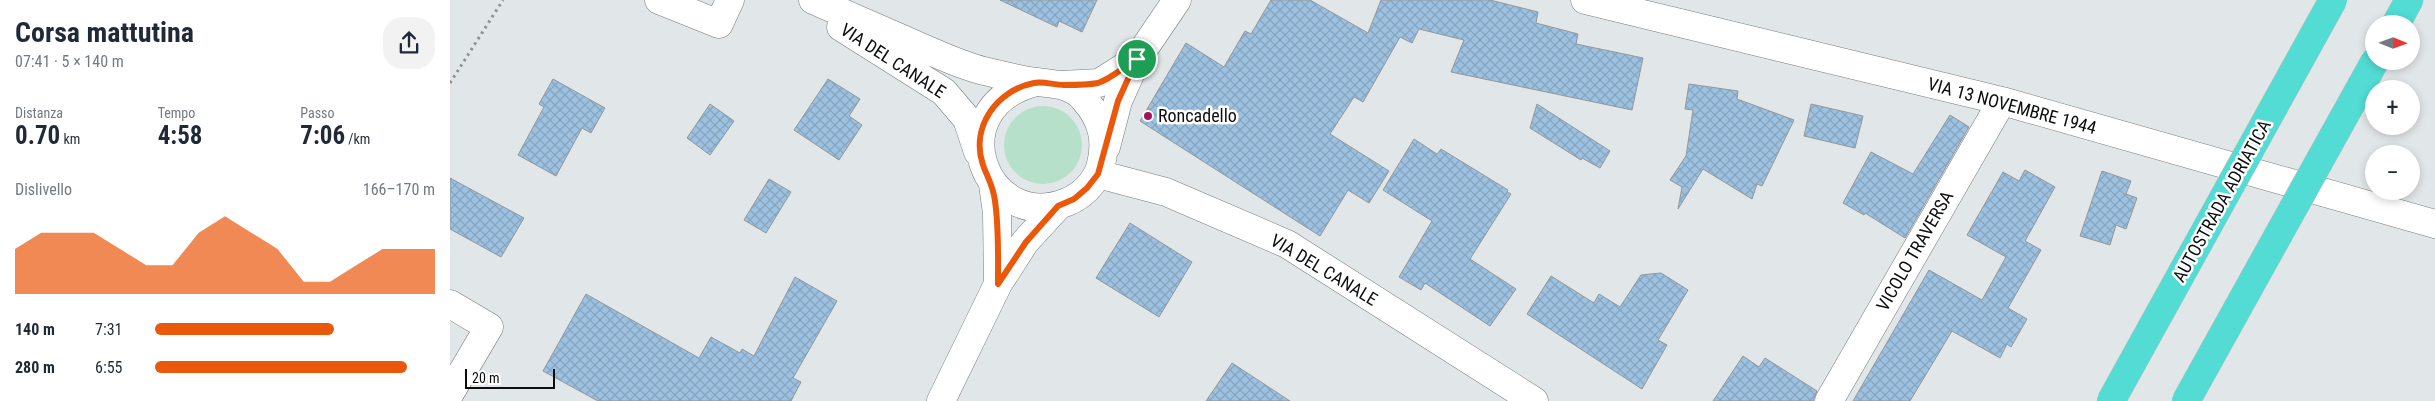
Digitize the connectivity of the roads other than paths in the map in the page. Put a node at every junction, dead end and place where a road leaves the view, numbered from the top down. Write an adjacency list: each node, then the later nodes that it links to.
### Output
1 (659, 0): 2 (street)
2 (730, 0)
3 (798, 0): 15 (street, VIA DEL CANALE)
4 (813, 0): 12 (street, VIA DEL CANALE)
5 (1177, 0): 10 (street)
6 (1585, 0): 13 (street, VIA 13 NOVEMBRE 1944)
7 (2333, 0): 24 (highway, AUTOSTRADA ADRIATICA, bridge)
8 (2409, 0): 9 (highway)
9 (2401, 15)
10 (1137, 59): 12 (street); 14 (street)
11 (2370, 70): 25 (highway, bridge)
12 (1049, 84): 14 (street); 15 (street)
13 (2002, 101): 17 (street, VIA 13 NOVEMBRE 1944); 23 (street, VICOLO TRAVERSA)
14 (1101, 164): 16 (street); 22 (street, VIA DEL CANALE)
15 (988, 174): 16 (street); 18 (street)
16 (1058, 206): 18 (street)
17 (2435, 224)
18 (998, 284): 21 (street)
19 (450, 304): 20 (street)
20 (450, 393)
21 (941, 401)
22 (1534, 401)
23 (1829, 401)
24 (2111, 401)
25 (2186, 401)

